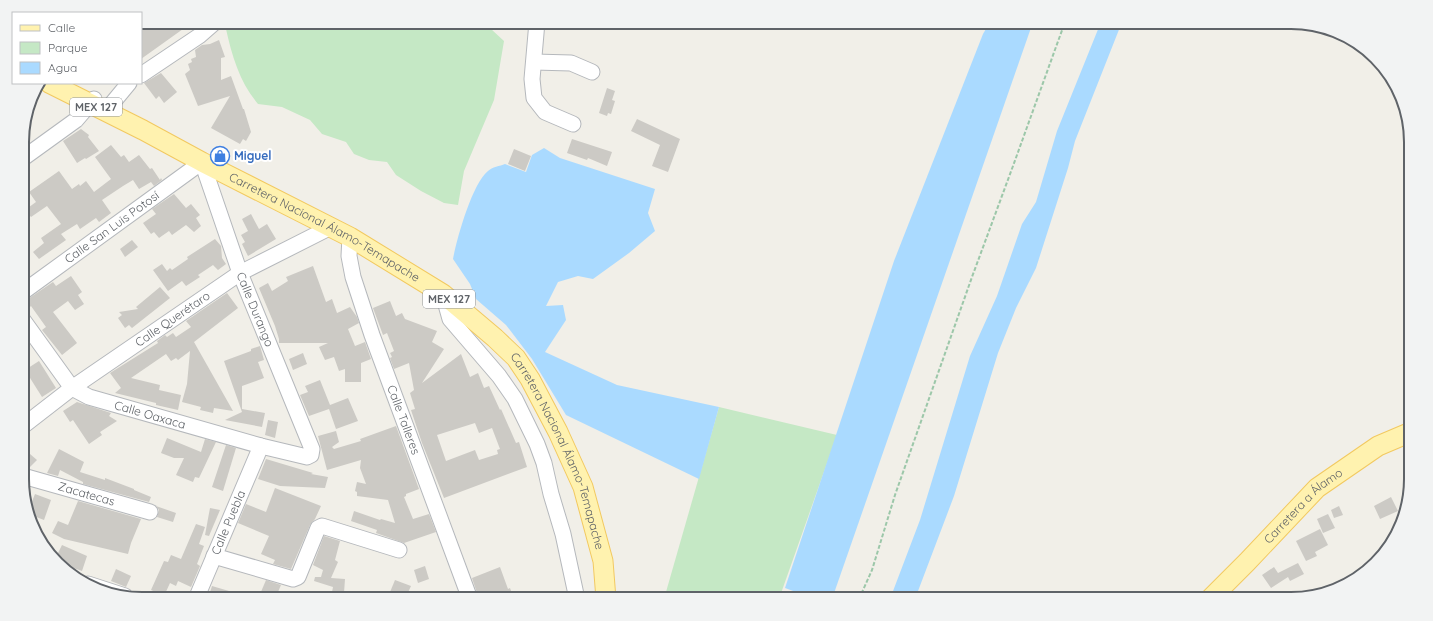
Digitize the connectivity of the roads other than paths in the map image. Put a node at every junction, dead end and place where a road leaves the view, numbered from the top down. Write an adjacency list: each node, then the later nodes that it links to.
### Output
1 (207, 29): 5 (street)
2 (536, 29): 3 (street)
3 (534, 62): 4 (street); 10 (street)
4 (592, 72)
5 (142, 74)
6 (51, 84): 9 (main road, Carretera Nacional Álamo-Temapache / MEX 127)
7 (66, 84): 9 (main road, Carretera Nacional Álamo-Temapache / MEX 127)
8 (128, 84): 9 (street)
9 (100, 106): 11 (street); 12 (main road, Carretera Nacional Álamo-Temapache / MEX 127)
10 (573, 124)
11 (29, 154)
12 (202, 162): 13 (main road, Carretera Nacional Álamo-Temapache / MEX 127); 15 (street, Calle Durango); 16 (street, Calle San Luis Potosí)
13 (331, 227): 14 (main road, Carretera Nacional Álamo-Temapache / MEX 127); 15 (street, Calle Querétaro)
14 (350, 238): 17 (main road, Carretera Nacional Álamo-Temapache / MEX 127); 31 (street, Calle Talleres)
15 (240, 273): 19 (street, Calle Querétaro); 25 (street, Calle Durango)
16 (29, 288)
17 (443, 294): 21 (main road, Carretera Nacional Álamo-Temapache / MEX 127); 23 (street)
18 (29, 328): 19 (street, Calle Oaxaca)
19 (72, 388): 20 (street, Calle Querétaro); 24 (street, Calle Oaxaca)
20 (29, 421)
21 (558, 432): 23 (street); 33 (main road, Carretera Nacional Álamo-Temapache / MEX 127)
22 (1404, 435): 34 (main road, Carretera a Álamo)
23 (537, 444): 32 (street)
24 (261, 446): 25 (street, Calle Oaxaca); 29 (street, Calle Puebla)
25 (312, 455)
26 (29, 478): 27 (street, Zacatecas)
27 (150, 512)
28 (399, 550): 29 (street)
29 (214, 556): 30 (street, Calle Puebla)
30 (199, 592)
31 (467, 592)
32 (576, 592)
33 (605, 592)
34 (1217, 592)

